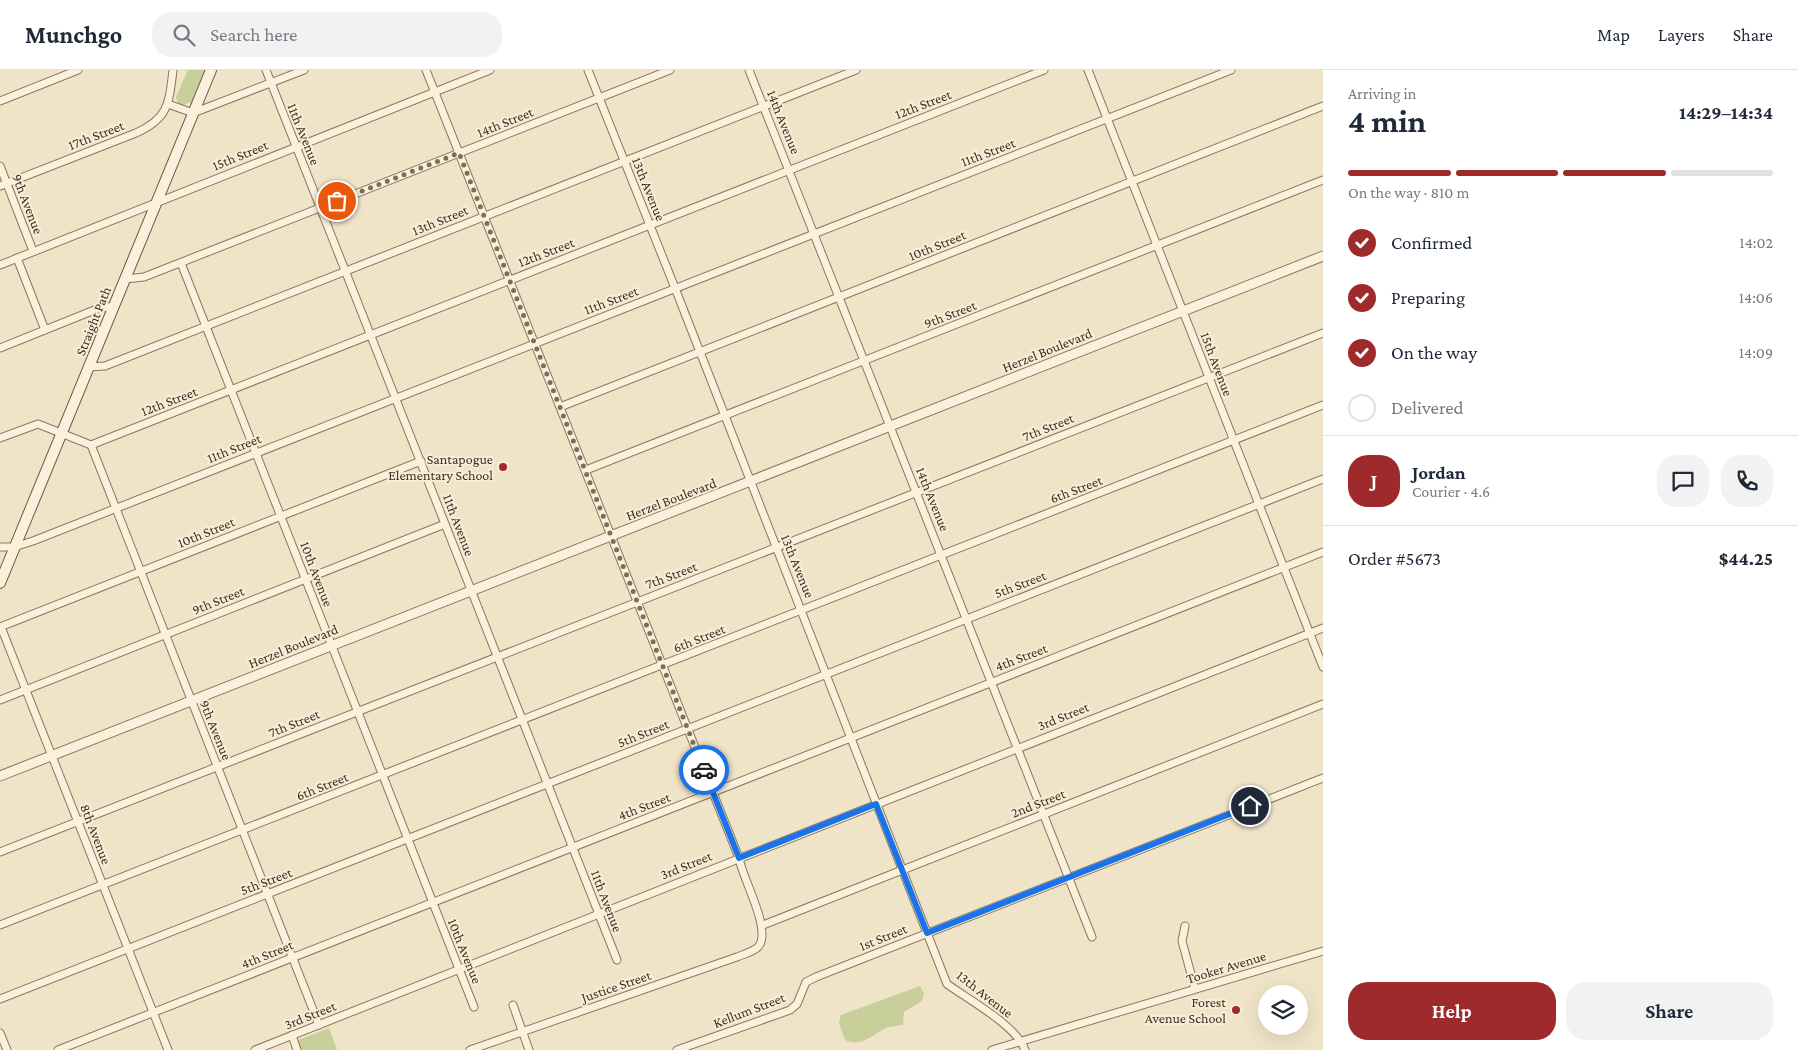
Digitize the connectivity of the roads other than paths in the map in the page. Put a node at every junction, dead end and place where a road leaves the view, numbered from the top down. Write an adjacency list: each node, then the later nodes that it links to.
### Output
1 (78, 70): 18 (street)
2 (173, 70): 19 (street)
3 (211, 70): 22 (main road, Straight Path)
4 (266, 70): 15 (street, 11th Avenue)
5 (304, 70): 15 (street)
6 (426, 70): 16 (street)
7 (490, 70): 16 (street, 15th Street)
8 (588, 70): 17 (street, 13th Avenue)
9 (670, 70): 17 (street, 14th Street)
10 (749, 70): 20 (street, 14th Avenue)
11 (856, 70): 20 (street, 13th Street)
12 (1044, 70): 28 (street, 12th Street)
13 (1088, 70): 23 (street, 15th Avenue)
14 (1230, 70): 23 (street, 11th Street)
15 (271, 83): 22 (street); 24 (street, 11th Avenue)
16 (434, 92): 24 (street, 15th Street); 25 (street)
17 (599, 98): 25 (street, 14th Street); 26 (street, 13th Avenue)
18 (0, 101)
19 (168, 104): 22 (street); 31 (street, 17th Street)
20 (764, 106): 26 (street, 13th Street); 28 (street, 14th Avenue)
21 (1323, 106): 30 (street, 10th Street)
22 (193, 113): 32 (main road, Straight Path)
23 (1107, 118): 30 (street, 15th Avenue); 36 (street, 11th Street)
24 (296, 146): 32 (street, 15th Street); 33 (street, 11th Avenue)
25 (459, 153): 33 (street, 14th Street); 34 (street)
26 (625, 162): 34 (street, 13th Street); 35 (street, 13th Avenue)
27 (0, 166): 31 (street, 9th Avenue)
28 (789, 169): 35 (street, 12th Street); 36 (street, 14th Avenue)
29 (1323, 180): 37 (street, 9th Street)
30 (1133, 183): 37 (street, 15th Avenue); 47 (street, 10th Street)
31 (3, 185): 38 (street, 9th Avenue)
32 (157, 202): 38 (street, 15th Street); 44 (main road, Straight Path)
33 (320, 207): 41 (street, 14th Street); 43 (street, 11th Avenue)
34 (484, 216): 43 (street, 13th Street); 45 (street)
35 (650, 225): 45 (street, 12th Street); 46 (street, 13th Avenue)
36 (814, 233): 46 (street, 11th Street); 47 (street, 14th Avenue)
37 (1157, 245): 49 (street, 15th Avenue); 57 (street, 9th Street)
38 (33, 251): 40 (street, 15th Street)
39 (1323, 256): 49 (street, Herzel Boulevard)
40 (17, 258): 42 (street, 15th Street); 51 (street)
41 (181, 263): 44 (street, 14th Street); 50 (street, 10th Avenue)
42 (0, 265)
43 (345, 271): 50 (street, 13th Street); 53 (street, 11th Avenue)
44 (125, 279): 48 (main road, Straight Path)
45 (510, 280): 53 (street, 12th Street); 54 (street)
46 (676, 288): 54 (street, 11th Street); 56 (street, 13th Avenue)
47 (840, 297): 56 (street, 10th Street); 57 (street, 14th Avenue)
48 (114, 306): 51 (street); 58 (main road, Straight Path)
49 (1183, 311): 59 (street, 15th Avenue); 65 (street, Herzel Boulevard)
50 (205, 326): 58 (street, 13th Street); 60 (street, 10th Avenue)
51 (45, 330): 55 (street)
52 (1323, 332): 59 (street, 7th Street)
53 (370, 334): 60 (street, 12th Street); 61 (street, 11th Avenue)
54 (536, 343): 61 (street, 11th Street); 63 (street)
55 (0, 348)
56 (700, 352): 63 (street, 10th Street); 64 (street, 13th Avenue)
57 (865, 360): 64 (street, 9th Street); 65 (street, 14th Avenue)
58 (88, 367): 66 (main road, Straight Path)
59 (1209, 378): 68 (street, 15th Avenue); 75 (street, 7th Street)
60 (231, 389): 69 (street, 12th Street); 70 (street, 10th Avenue)
61 (396, 398): 70 (street, 11th Street); 71 (street, 11th Avenue)
62 (1323, 405): 68 (street, 6th Street)
63 (560, 407): 72 (street)
64 (724, 415): 72 (street, 9th Street); 74 (street, 13th Avenue)
65 (890, 426): 74 (street, Herzel Boulevard); 75 (street, 14th Avenue)
66 (62, 432): 67 (street); 69 (street); 82 (main road, Straight Path)
67 (0, 438)
68 (1234, 440): 76 (street, 15th Avenue); 85 (street, 6th Street)
69 (91, 444): 77 (street, 9th Avenue)
70 (256, 453): 77 (street, 11th Street); 78 (street, 10th Avenue)
71 (421, 461): 78 (street, 10th Street); 79 (street, 11th Avenue)
72 (586, 470): 80 (street)
73 (1323, 478): 76 (street, 5th Street)
74 (751, 482): 80 (street, Herzel Boulevard); 83 (street, 13th Avenue)
75 (917, 492): 83 (street, 7th Street); 85 (street, 14th Avenue)
76 (1259, 503): 86 (street, 15th Avenue); 93 (street, 5th Street)
77 (116, 508): 82 (street, 11th Street); 87 (street, 9th Avenue)
78 (281, 516): 87 (street, 10th Street); 88 (street, 10th Avenue)
79 (445, 524): 88 (street, 9th Street); 90 (street, 11th Avenue)
80 (611, 537): 90 (street, Herzel Boulevard); 91 (street)
81 (0, 547): 82 (street, 11th Street)
82 (14, 547): 89 (main road, Straight Path)
83 (777, 547): 91 (street, 7th Street); 92 (street, 13th Avenue)
84 (1323, 552): 86 (street, 4th Street)
85 (942, 555): 92 (street, 6th Street); 93 (street, 14th Avenue)
86 (1284, 567): 96 (street, 15th Avenue); 103 (street, 4th Street)
87 (141, 571): 94 (street, 10th Street); 97 (street, 9th Avenue)
88 (305, 580): 97 (street, 9th Street); 98 (street, 10th Avenue)
89 (0, 582)
90 (470, 592): 98 (street, Herzel Boulevard); 99 (street, 11th Avenue)
91 (636, 602): 99 (street, 7th Street); 100 (street)
92 (802, 610): 100 (street, 6th Street); 102 (street, 13th Avenue)
93 (967, 618): 102 (street, 5th Street); 103 (street, 14th Avenue)
94 (1, 627): 104 (street, 8th Avenue)
95 (1323, 628): 96 (street, 3rd Street)
96 (1310, 634): 101 (street, 15th Avenue); 112 (street, 3rd Street)
97 (166, 635): 104 (street, 9th Street); 106 (street, 9th Avenue)
98 (332, 646): 106 (street, Herzel Boulevard); 108 (street, 10th Avenue)
99 (497, 657): 108 (street, 7th Street); 109 (street, 11th Avenue)
100 (662, 666): 109 (street, 6th Street); 110 (street)
101 (1323, 667)
102 (827, 674): 110 (street, 5th Street); 111 (street, 13th Avenue)
103 (992, 682): 111 (street, 4th Street); 112 (street, 14th Avenue)
104 (26, 690): 105 (street, 9th Street); 113 (street, 8th Avenue)
105 (0, 700)
106 (191, 701): 113 (street, Herzel Boulevard); 114 (street, 9th Avenue)
107 (1323, 704): 121 (street, 2nd Street)
108 (357, 712): 114 (street, 7th Street); 115 (street, 10th Avenue)
109 (522, 720): 115 (street, 6th Street); 118 (street, 11th Avenue)
110 (687, 729): 118 (street, 5th Street); 119 (street)
111 (852, 737): 119 (street, 4th Street); 120 (street, 13th Avenue)
112 (1017, 748): 120 (street, 3rd Street); 121 (street, 14th Avenue)
113 (52, 756): 116 (street, Herzel Boulevard); 122 (street, 8th Avenue)
114 (217, 767): 122 (street, 7th Street); 123 (street, 9th Avenue)
115 (382, 775): 123 (street, 6th Street); 124 (street, 10th Avenue)
116 (0, 776)
117 (1323, 778): 129 (street, 1st Street)
118 (547, 784): 124 (street, 5th Street); 125 (street, 11th Avenue)
119 (712, 792): 125 (street, 4th Street); 127 (street)
120 (876, 804): 127 (street, 3rd Street); 128 (street, 13th Avenue)
121 (1043, 815): 128 (street, 2nd Street); 129 (street, 14th Avenue)
122 (78, 822): 126 (street, 7th Street); 130 (street, 8th Avenue)
123 (242, 831): 130 (street, 6th Street); 131 (street, 9th Avenue)
124 (408, 839): 131 (street, 5th Street); 132 (street, 10th Avenue)
125 (572, 847): 132 (street, 4th Street); 133 (street, 11th Avenue)
126 (0, 852)
127 (739, 858): 133 (street, 3rd Street); 135 (street)
128 (902, 870): 135 (street, 2nd Street); 137 (street, 13th Avenue)
129 (1068, 878): 137 (street, 1st Street); 138 (street, 14th Avenue)
130 (103, 885): 134 (street, 6th Street); 139 (street, 8th Avenue)
131 (268, 894): 139 (street, 5th Street); 141 (street, 9th Avenue)
132 (432, 903): 141 (street, 4th Street); 143 (street, 10th Avenue)
133 (599, 914): 142 (street, 11th Avenue); 143 (street, 3rd Street)
134 (0, 925)
135 (762, 925): 151 (street, Justice Street)
136 (1185, 926): 145 (street)
137 (927, 933): 144 (street, 1st Street); 154 (street, 13th Avenue)
138 (1092, 937)
139 (128, 948): 146 (street, 5th Street); 149 (street, 8th Avenue)
140 (1323, 951): 145 (street, Tooker Avenue)
141 (292, 958): 149 (street, 4th Street); 150 (street, 9th Avenue)
142 (617, 960)
143 (459, 969): 148 (street, 10th Avenue); 150 (street, 3rd Street)
144 (816, 977): 162 (street, Kellum Street)
145 (1195, 989): 154 (street, Tooker Avenue)
146 (0, 999)
147 (513, 1005): 151 (street)
148 (474, 1007)
149 (153, 1013): 156 (street, 4th Street); 157 (street, 8th Avenue)
150 (319, 1025): 153 (street, 3rd Street)
151 (522, 1032): 160 (street, Justice Street); 161 (street)
152 (0, 1033): 155 (street)
153 (292, 1035): 158 (street, 3rd Street); 159 (street)
154 (1022, 1041): 163 (street, Tooker Avenue); 164 (street)
155 (7, 1050)
156 (58, 1050)
157 (168, 1050)
158 (254, 1050)
159 (297, 1050)
160 (470, 1050)
161 (529, 1050)
162 (677, 1050)
163 (992, 1050)
164 (1025, 1050)

